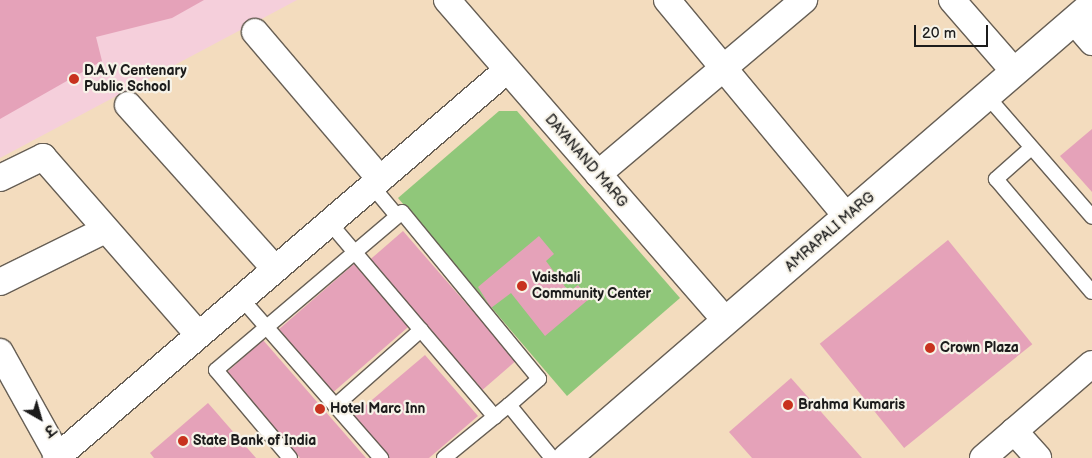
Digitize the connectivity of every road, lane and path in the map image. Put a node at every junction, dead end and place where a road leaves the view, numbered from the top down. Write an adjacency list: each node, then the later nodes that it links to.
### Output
1 (447, 0): 8 (street, DAYANAND MARG)
2 (667, 0): 9 (street)
3 (804, 0): 9 (street)
4 (952, 0): 10 (street)
5 (1083, 13): 7 (street); 10 (street, AMRAPALI MARG)
6 (255, 32): 16 (street)
7 (1092, 42)
8 (507, 70): 14 (street, DAYANAND MARG); 16 (street)
9 (723, 70): 14 (street); 18 (street)
10 (1014, 71): 11 (street, AMRAPALI MARG)
11 (986, 96): 13 (lane); 18 (street, AMRAPALI MARG)
12 (128, 105): 23 (street)
13 (1032, 148): 19 (lane); 25 (lane)
14 (598, 174): 27 (street, DAYANAND MARG)
15 (0, 178): 21 (street)
16 (376, 182): 17 (lane); 20 (street)
17 (397, 216): 22 (lane); 33 (lane)
18 (847, 217): 27 (street, AMRAPALI MARG)
19 (1092, 217)
20 (329, 222): 22 (lane); 23 (street)
21 (105, 230): 24 (street); 30 (street)
22 (355, 252): 28 (lane); 29 (lane)
23 (275, 269): 26 (street)
24 (0, 282)
25 (1092, 292)
26 (241, 298): 28 (lane); 30 (street)
27 (726, 321): 42 (street, AMRAPALI MARG)
28 (265, 327): 34 (lane); 38 (lane)
29 (420, 330): 34 (lane); 35 (lane)
30 (198, 334): 37 (street)
31 (0, 352): 37 (street)
32 (1092, 364): 36 (street)
33 (509, 405): 35 (lane); 41 (lane)
34 (335, 406): 39 (lane)
35 (495, 417): 40 (lane)
36 (1014, 431): 43 (street); 44 (street)
37 (57, 457)
38 (290, 458)
39 (381, 458)
40 (444, 458)
41 (552, 458)
42 (567, 458)
43 (983, 458)
44 (1038, 458)

